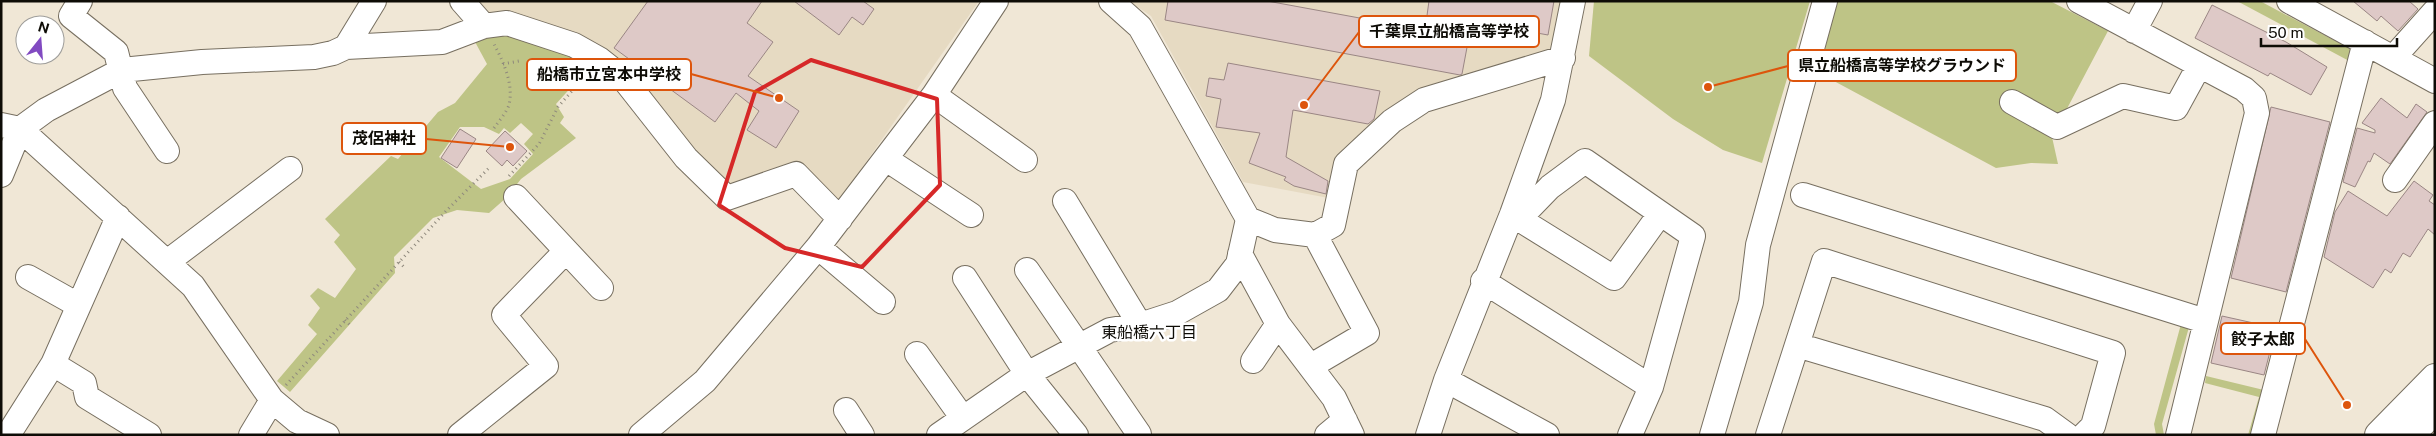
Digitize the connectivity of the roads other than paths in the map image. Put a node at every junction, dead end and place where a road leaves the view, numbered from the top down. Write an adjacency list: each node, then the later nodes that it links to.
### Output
1 (80, 1): 19 (street)
2 (374, 1): 15 (street)
3 (462, 1): 13 (street)
4 (996, 1): 21 (street)
5 (1111, 1): 39 (street)
6 (1573, 1): 16 (street)
7 (1825, 1): 83 (street)
8 (2079, 1): 12 (street)
9 (2150, 1): 12 (street)
10 (2290, 1): 14 (street)
11 (2435, 12): 17 (street)
12 (2134, 31): 18 (street)
13 (488, 33): 15 (street); 38 (street)
14 (2365, 42): 17 (street); 87 (street)
15 (346, 47): 19 (street)
16 (1563, 58): 36 (street); 40 (street)
17 (2393, 58): 20 (street)
18 (2199, 66): 22 (street); 52 (street)
19 (122, 70): 24 (street); 25 (street)
20 (2435, 81)
21 (934, 95): 26 (street); 27 (street)
22 (2012, 102)
23 (2435, 122): 30 (street)
24 (10, 127): 29 (street); 37 (street)
25 (166, 151)
26 (886, 159): 35 (street); 38 (street)
27 (1025, 160)
28 (290, 169): 44 (street)
29 (1, 175)
30 (2396, 180)
31 (512, 186): 42 (street)
32 (1803, 195): 52 (street)
33 (1065, 201): 53 (street)
34 (1660, 214): 36 (street); 36 (street); 63 (street)
35 (971, 216)
36 (1515, 216): 48 (street)
37 (118, 217): 44 (street); 51 (street)
38 (840, 219): 41 (street)
39 (1248, 219): 40 (street); 43 (street)
40 (1315, 235): 60 (street)
41 (818, 247): 50 (street); 77 (street)
42 (566, 251): 49 (street); 76 (street)
43 (1240, 254): 53 (street); 54 (street)
44 (167, 262): 64 (street)
45 (1027, 270): 56 (street)
46 (28, 277): 51 (street)
47 (965, 278): 61 (street)
48 (1483, 281): 62 (street); 63 (street)
49 (601, 288)
50 (883, 302)
51 (78, 305): 59 (street)
52 (2205, 321): 86 (street)
53 (1140, 324): 56 (street)
54 (1278, 324): 58 (street); 60 (street)
55 (1797, 345): 70 (street); 84 (street); 85 (street)
56 (1080, 347): 61 (street); 71 (street)
57 (917, 354): 67 (street)
58 (1253, 361)
59 (53, 364): 72 (street); 73 (street)
60 (1311, 366): 68 (street)
61 (1027, 374): 67 (street); 80 (street)
62 (1446, 380): 69 (street); 81 (street)
63 (1651, 387): 82 (street)
64 (278, 393): 74 (street); 75 (street)
65 (2432, 394): 88 (main road); 89 (main road)
66 (846, 410): 78 (street)
67 (962, 417): 79 (street)
68 (1341, 430)
69 (1538, 432)
70 (1776, 433)
71 (1139, 434)
72 (8, 435)
73 (149, 435)
74 (251, 435)
75 (327, 435)
76 (460, 435)
77 (641, 435)
78 (862, 435)
79 (939, 435)
80 (1076, 435)
81 (1428, 435)
82 (1630, 435)
83 (1712, 435)
84 (2067, 435)
85 (2084, 435)
86 (2178, 435)
87 (2263, 435)
88 (2379, 435)
89 (2410, 435)

